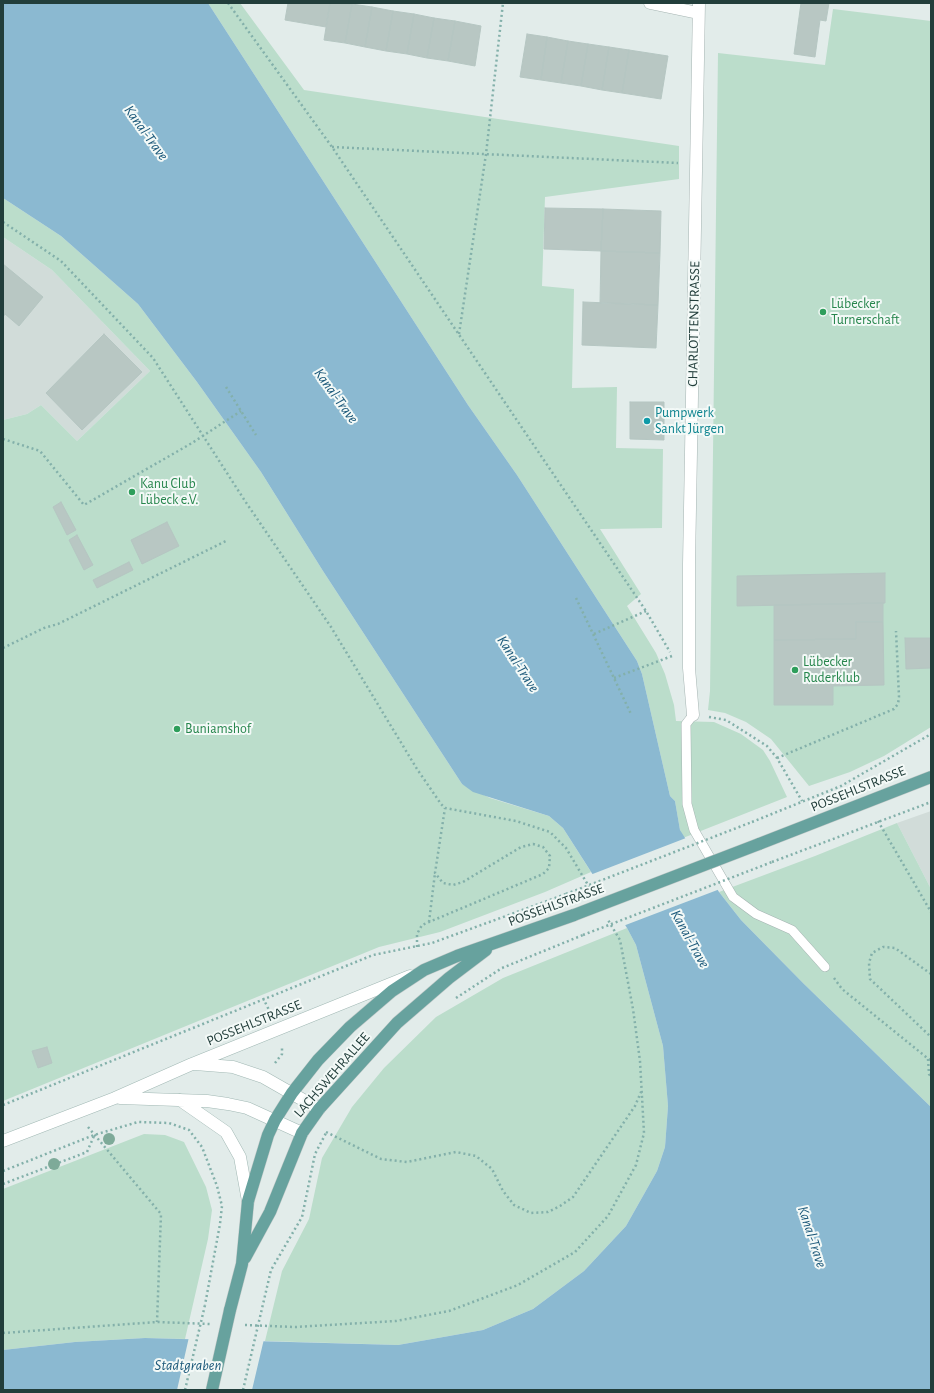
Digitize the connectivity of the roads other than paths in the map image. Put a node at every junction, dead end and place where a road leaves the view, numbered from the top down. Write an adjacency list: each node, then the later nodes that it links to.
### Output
1 (650, 3): 2 (main road)
2 (699, 8): 3 (main road, CHARLOTTENSTRASSE)
3 (693, 715): 6 (lane)
4 (931, 777): 5 (main road, POSSEHLSTRASSE, bridge)
5 (494, 944): 7 (main road, POSSEHLSTRASSE); 12 (main road, LACHSWEHRALLEE)
6 (825, 967)
7 (424, 970): 8 (main road, POSSEHLSTRASSE); 9 (main road, LACHSWEHRALLEE)
8 (192, 1064): 9 (main road, POSSEHLSTRASSE); 10 (main road, POSSEHLSTRASSE)
9 (292, 1094): 12 (main road, POSSEHLSTRASSE); 13 (main road, LACHSWEHRALLEE)
10 (115, 1098): 11 (main road); 15 (main road, POSSEHLSTRASSE)
11 (180, 1100): 13 (main road); 16 (main road)
12 (319, 1110): 14 (main road, LACHSWEHRALLEE)
13 (275, 1120): 14 (main road); 16 (main road, LACHSWEHRALLEE)
14 (302, 1133): 17 (main road, LACHSWEHRALLEE)
15 (3, 1141)
16 (248, 1201): 17 (main road, LACHSWEHRALLEE)
17 (242, 1264): 18 (main road, LACHSWEHRALLEE, bridge)
18 (212, 1390)

